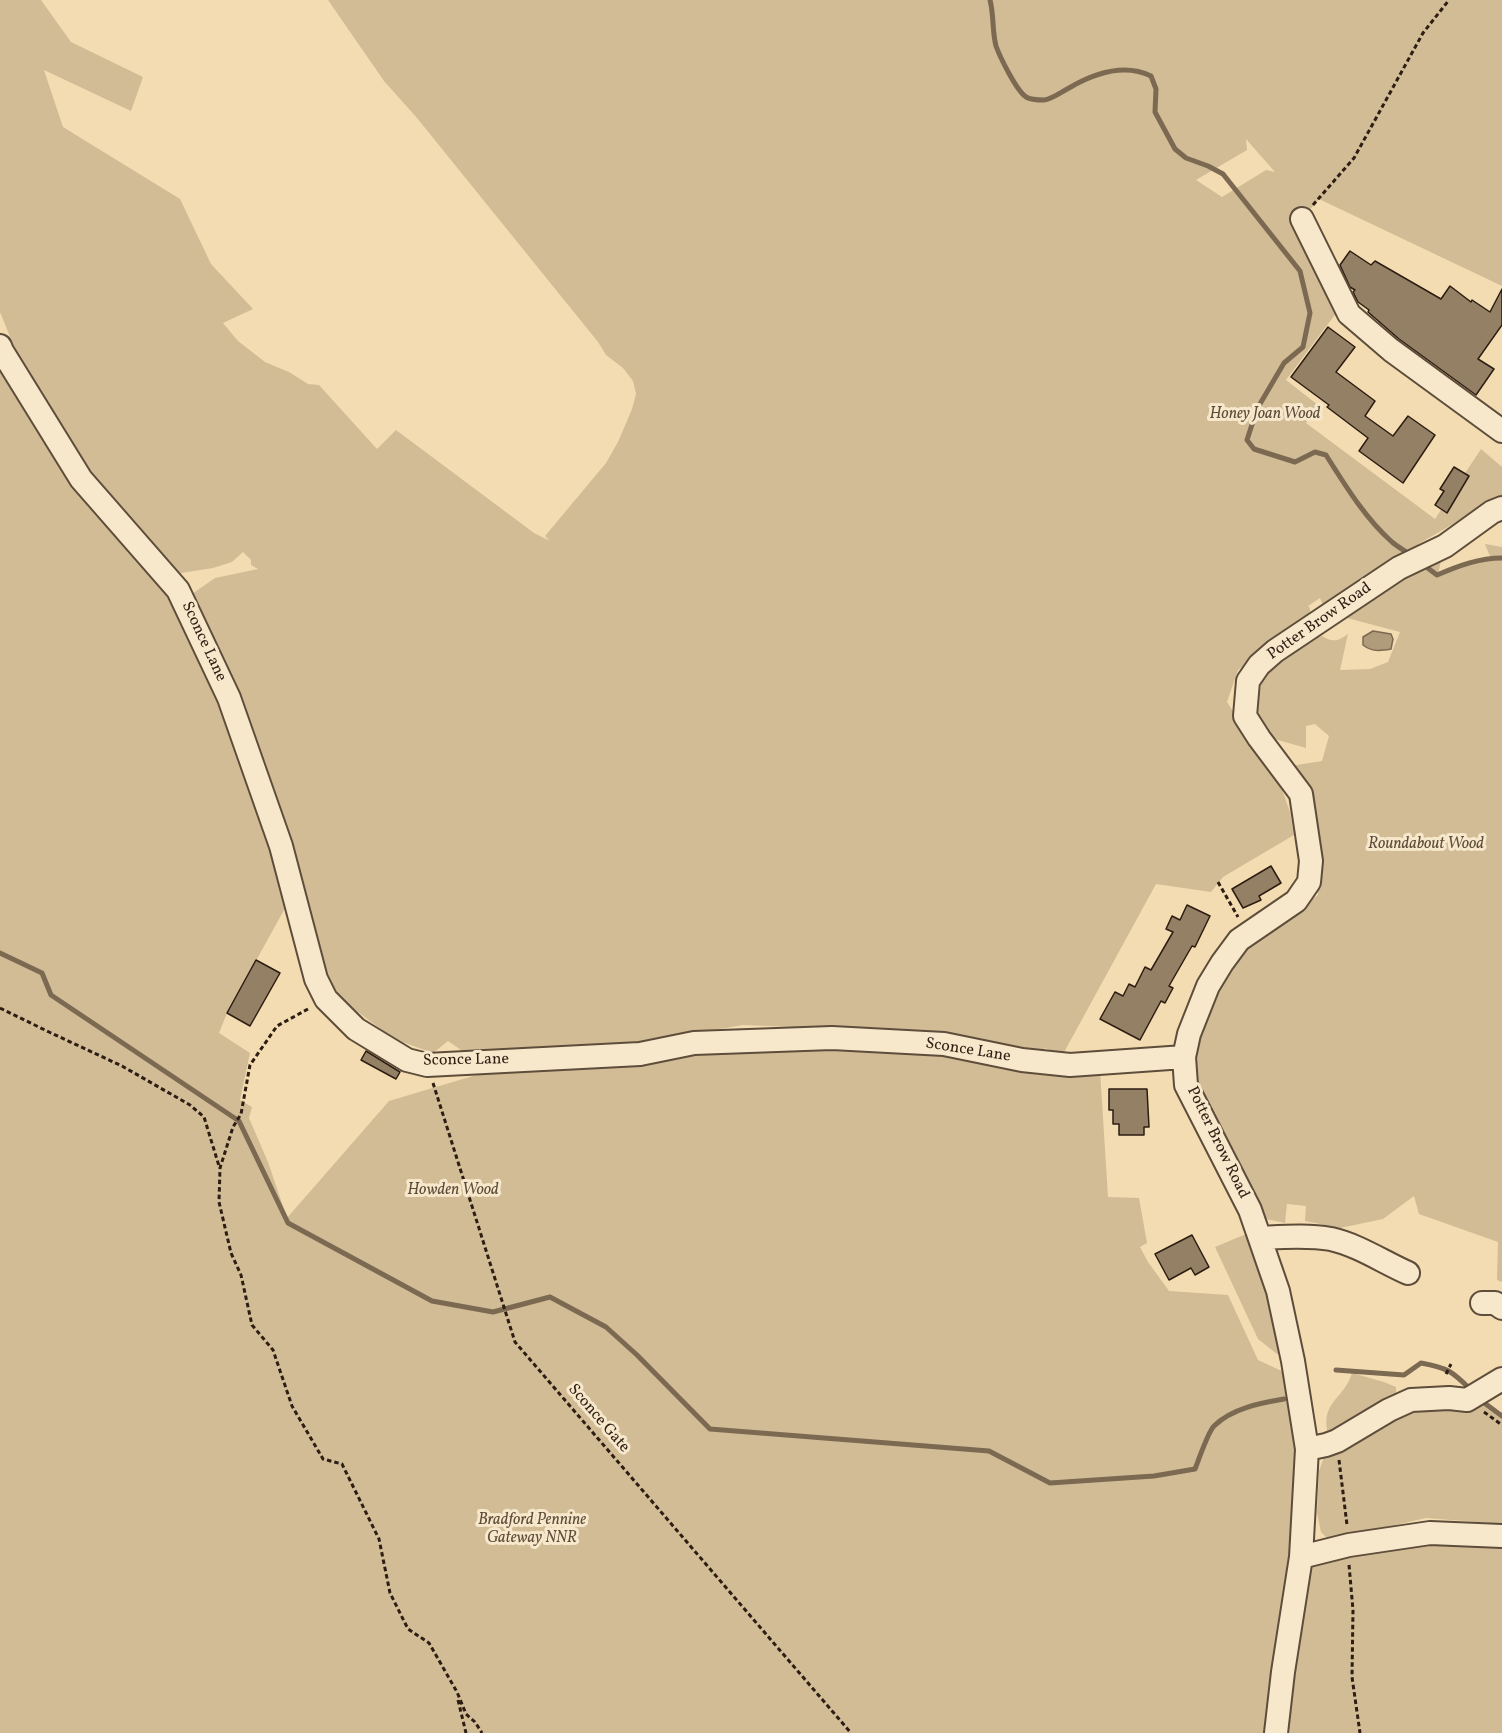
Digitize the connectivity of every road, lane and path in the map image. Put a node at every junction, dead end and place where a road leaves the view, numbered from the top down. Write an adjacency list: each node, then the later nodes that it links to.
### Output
1 (1449, 0): 2 (path)
2 (1302, 219): 4 (street)
3 (0, 346): 8 (street, Sconce Lane)
4 (1502, 431)
5 (1502, 508): 7 (street, Potter Brow Road)
6 (1218, 882): 7 (path)
7 (1246, 935): 10 (street, Potter Brow Road)
8 (326, 999): 11 (street, Sconce Lane); 12 (path)
9 (0, 1008): 12 (path)
10 (1184, 1057): 11 (street, Sconce Lane); 13 (street, Potter Brow Road)
11 (427, 1065): 26 (path, Sconce Gate)
12 (220, 1168): 23 (path)
13 (1260, 1238): 14 (street); 19 (street, Potter Brow Road)
14 (1408, 1274)
15 (1450, 1364): 16 (path)
16 (1446, 1374)
17 (1487, 1388): 18 (street)
18 (1337, 1441): 19 (street); 21 (path)
19 (1307, 1449): 22 (street, Potter Brow Road)
20 (1502, 1536): 21 (street)
21 (1349, 1545): 22 (street); 28 (path)
22 (1301, 1557): 27 (street, Potter Brow Road)
23 (457, 1692): 24 (path); 25 (path)
24 (466, 1733)
25 (482, 1733)
26 (851, 1733)
27 (1276, 1733)
28 (1360, 1733)

